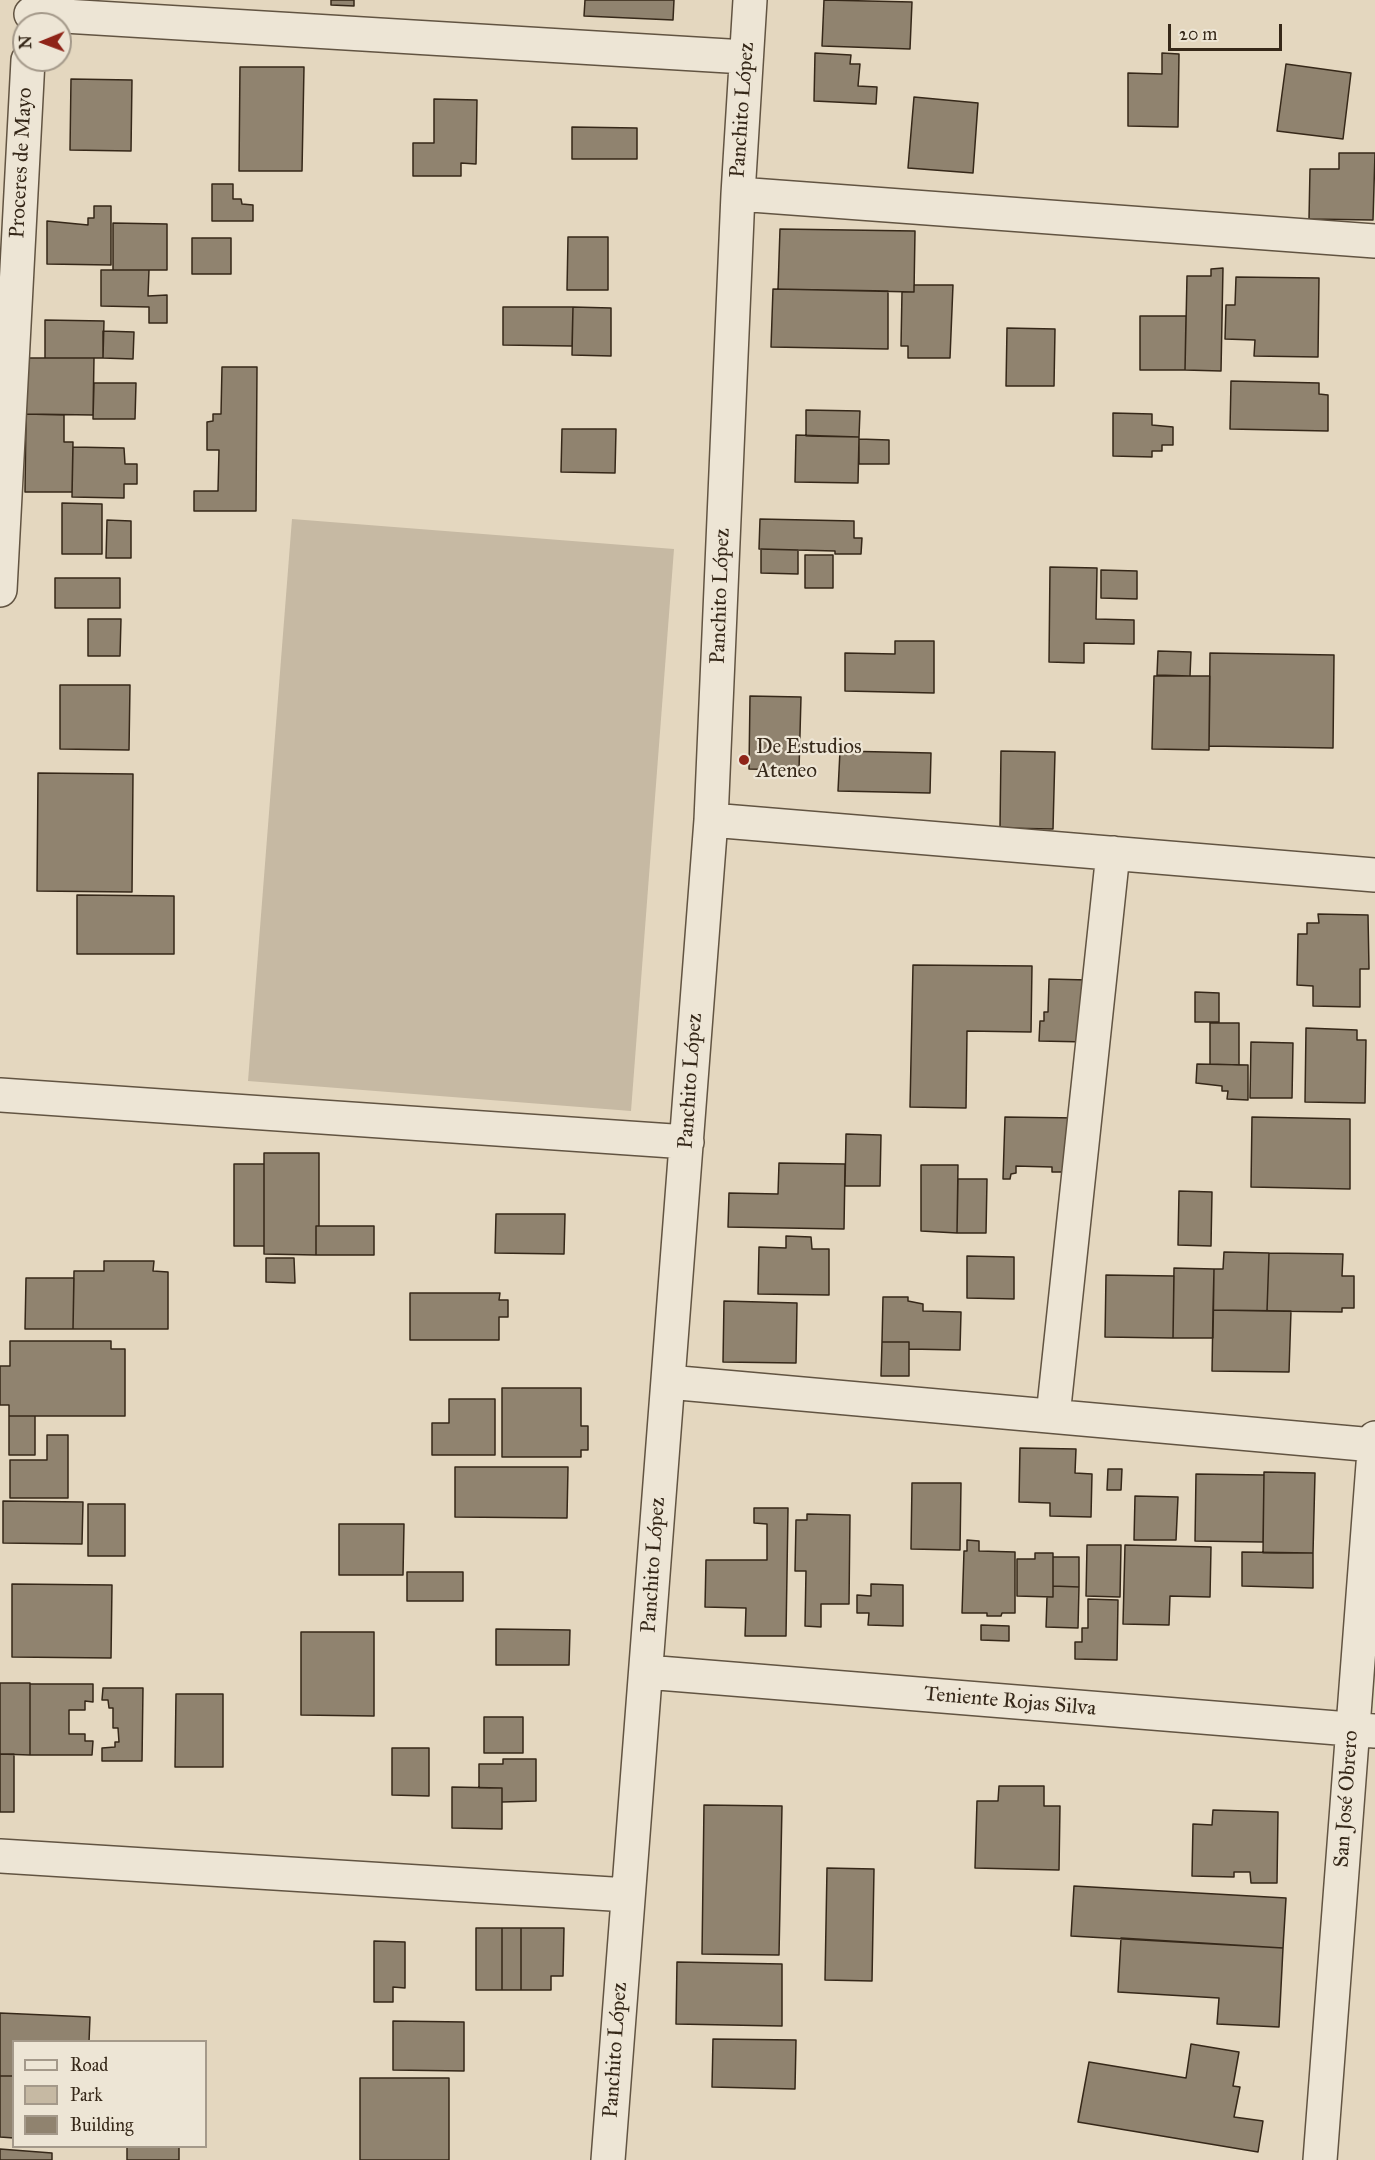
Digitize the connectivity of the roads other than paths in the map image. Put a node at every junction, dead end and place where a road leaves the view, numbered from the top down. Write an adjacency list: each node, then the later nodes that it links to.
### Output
1 (750, 0): 3 (street, Panchito López)
2 (72, 16): 3 (street)
3 (745, 57): 5 (street, Panchito López)
4 (27, 72): 6 (street, Proceres de Mayo)
5 (738, 194): 7 (street); 9 (street, Panchito López)
6 (9, 229): 8 (street, Proceres de Mayo)
7 (1375, 241)
8 (0, 590)
9 (711, 820): 10 (street); 13 (street, Panchito López)
10 (1113, 853): 11 (street); 15 (street)
11 (1375, 875)
12 (0, 1095): 13 (street)
13 (687, 1142): 14 (street, Panchito López)
14 (668, 1382): 15 (street); 18 (street, Panchito López)
15 (1053, 1416): 17 (street)
16 (1375, 1438): 17 (street, San José Obrero)
17 (1374, 1445): 19 (street, San José Obrero)
18 (646, 1672): 19 (street, Teniente Rojas Silva); 21 (street, Panchito López)
19 (1364, 1730): 23 (street, San José Obrero)
20 (0, 1856): 21 (street)
21 (628, 1895): 22 (street, Panchito López)
22 (608, 2160)
23 (1320, 2160)

